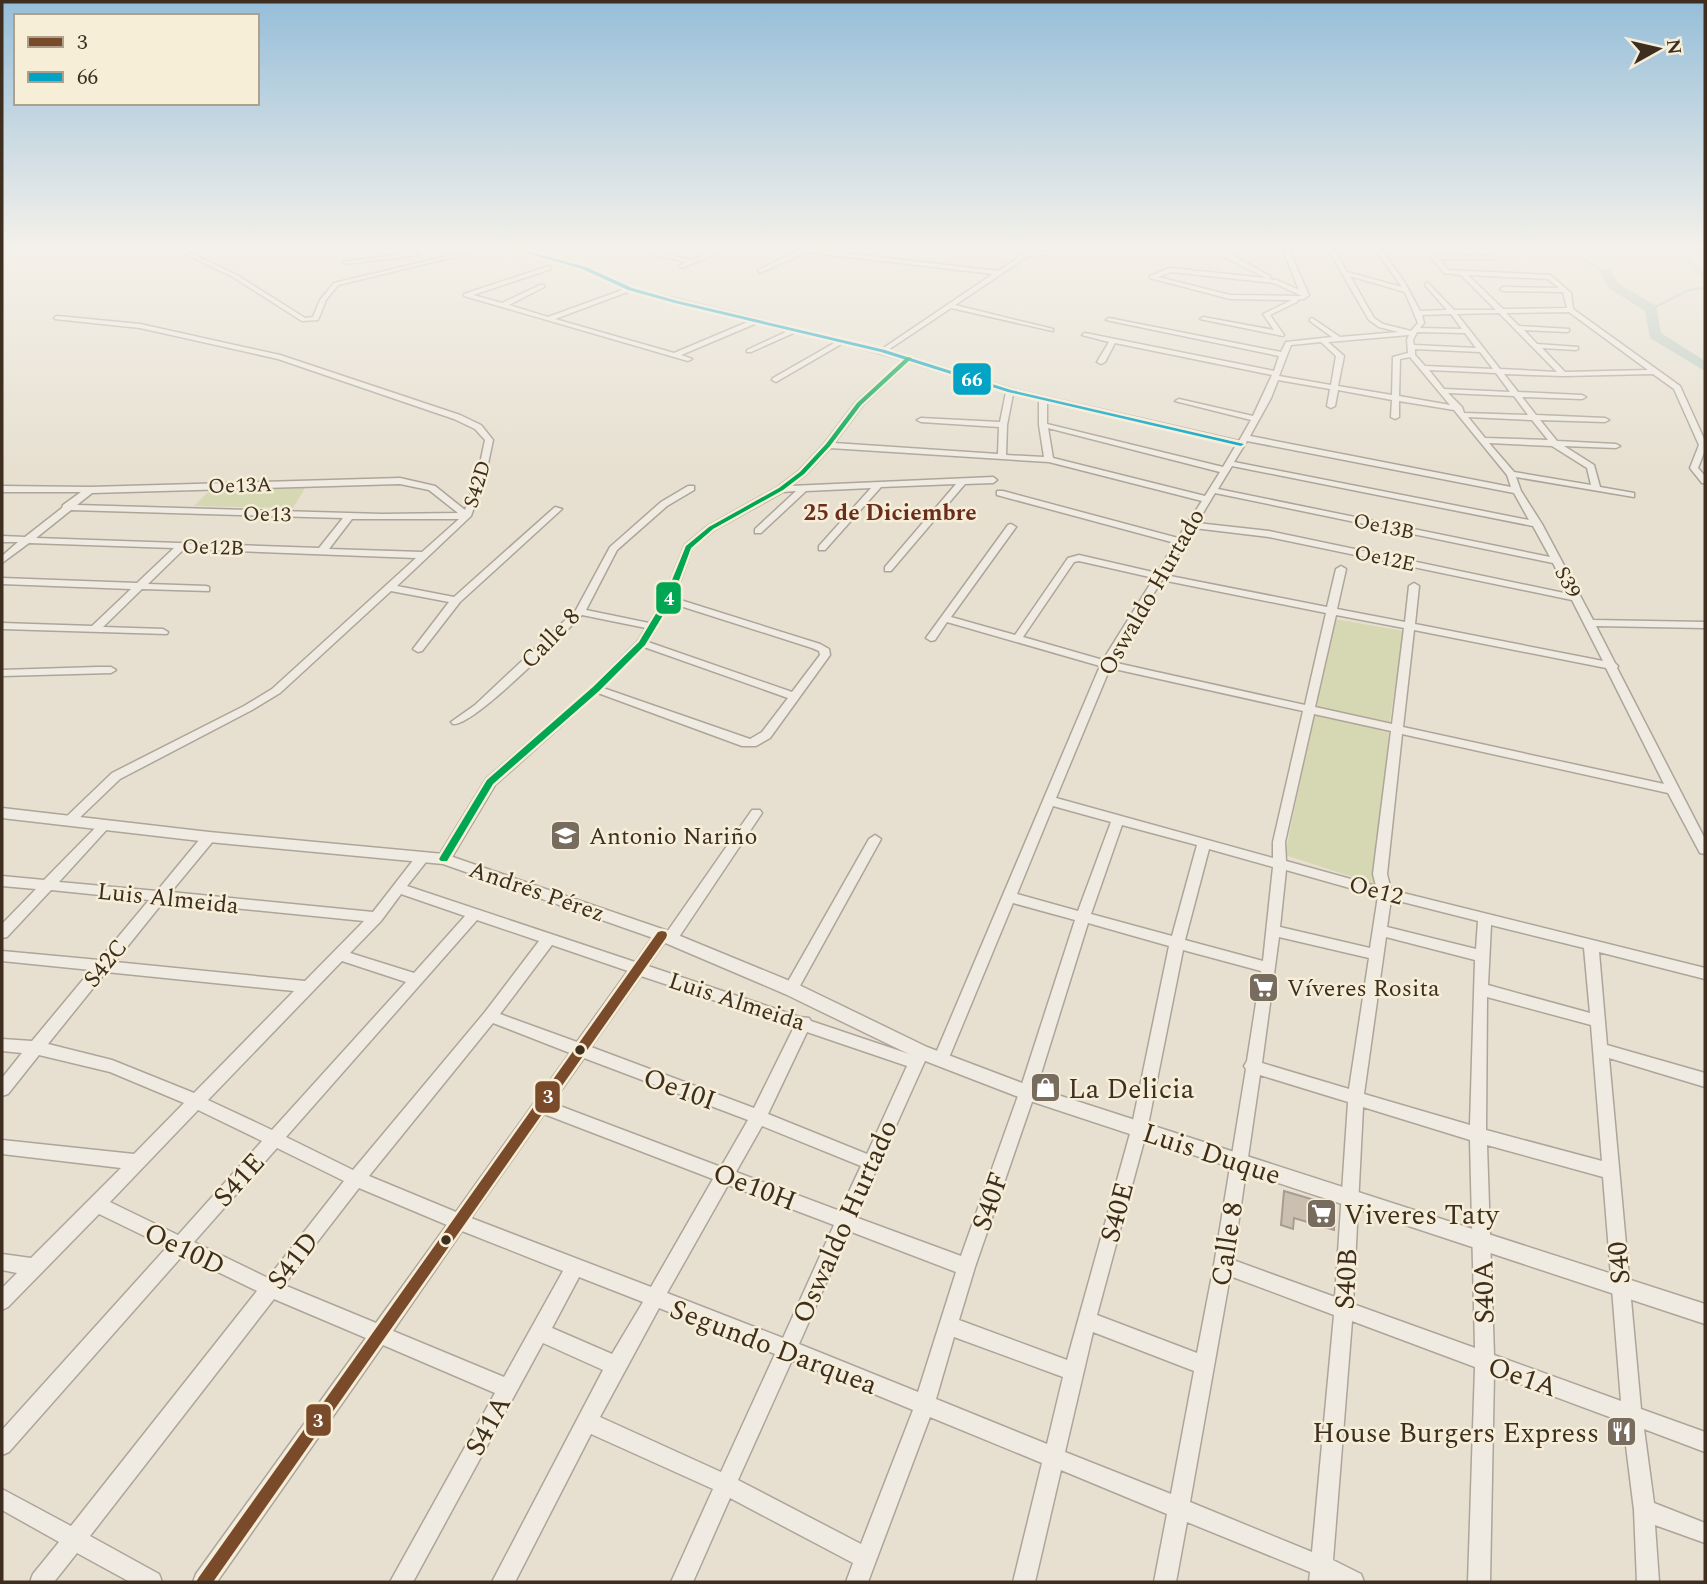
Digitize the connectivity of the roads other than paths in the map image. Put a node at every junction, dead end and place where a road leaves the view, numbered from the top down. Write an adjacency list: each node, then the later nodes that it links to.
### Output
1 (77, 320): 88 (street, S42D)
2 (551, 320): 35 (street)
3 (752, 320): 15 (street)
4 (930, 320): 33 (street)
5 (1009, 320): 18 (street)
6 (1109, 320): 36 (street)
7 (1208, 320): 22 (street)
8 (1270, 320): 22 (street)
9 (1312, 320): 24 (street)
10 (1372, 320): 20 (street)
11 (1420, 320): 20 (street)
12 (1458, 320): 21 (street)
13 (1511, 320): 16 (street)
14 (1584, 320): 42 (street)
15 (756, 321): 17 (street); 35 (street)
16 (1517, 328): 19 (street); 29 (street)
17 (794, 330): 27 (street); 32 (street)
18 (1051, 330)
19 (1567, 330)
20 (1414, 331): 21 (street); 24 (street); 34 (street)
21 (1466, 331): 31 (street)
22 (1279, 332): 28 (street)
23 (1086, 335): 25 (street)
24 (1339, 339): 26 (street)
25 (1113, 340): 39 (street); 44 (street)
26 (1322, 340): 28 (street); 46 (street)
27 (842, 341): 33 (street); 45 (street)
28 (1288, 343): 36 (street, Oswaldo Hurtado)
29 (1534, 346): 30 (street); 43 (street)
30 (1576, 348)
31 (1481, 350): 34 (street); 41 (street)
32 (749, 351)
33 (883, 351): 37 (street)
34 (1411, 351): 40 (street, S39); 52 (street)
35 (674, 355): 38 (street)
36 (1283, 355): 44 (street, Oswaldo Hurtado)
37 (909, 358): 47 (street); 66 (street)
38 (688, 359)
39 (1101, 362)
40 (1423, 368): 41 (street); 48 (street, S39)
41 (1499, 372): 43 (street); 49 (street)
42 (1657, 372): 43 (street); 74 (street)
43 (1563, 374)
44 (1276, 375): 46 (street); 58 (street, Oswaldo Hurtado)
45 (776, 380)
46 (1334, 387): 52 (street); 54 (street)
47 (1010, 390): 51 (street); 61 (street)
48 (1443, 391): 49 (street); 55 (street, S39)
49 (1516, 393): 50 (street); 57 (street)
50 (1582, 397)
51 (1043, 398): 62 (street); 64 (street)
52 (1396, 398): 55 (street); 56 (street)
53 (1179, 401): 58 (street)
54 (1331, 406)
55 (1462, 412): 57 (street); 63 (street, S39)
56 (1395, 417)
57 (1535, 417): 60 (street); 65 (street)
58 (1256, 419): 64 (street, Oswaldo Hurtado)
59 (920, 420): 61 (street)
60 (1605, 420)
61 (1003, 425): 68 (street)
62 (1043, 425): 69 (street); 70 (street)
63 (1485, 440): 65 (street); 71 (street, S39)
64 (1243, 441): 70 (street, Oswaldo Hurtado); 82 (street)
65 (1554, 443): 67 (street); 80 (street)
66 (828, 445): 68 (street); 79 (street)
67 (1616, 446)
68 (1002, 457): 69 (street)
69 (1049, 460): 84 (street, Oe13B)
70 (1226, 467): 84 (street, Oswaldo Hurtado); 91 (street)
71 (1511, 474): 80 (street); 82 (street, S39)
72 (993, 480): 73 (street)
73 (963, 481): 75 (street); 103 (street)
74 (1705, 481)
75 (878, 485): 77 (street); 98 (street)
76 (691, 488): 115 (street, Calle 8)
77 (804, 488): 79 (street); 93 (street)
78 (2, 489): 81 (street, Oe13A)
79 (781, 489): 112 (street)
80 (1596, 489): 85 (street)
81 (90, 490): 86 (street); 88 (street, Oe13A)
82 (1517, 491): 91 (street, S39)
83 (1000, 493): 96 (street)
84 (1208, 494): 90 (street, Oswaldo Hurtado); 102 (street, Oe13B)
85 (1632, 495)
86 (66, 507): 89 (street, Oe13); 95 (street)
87 (558, 509): 113 (street)
88 (467, 516): 89 (street, Oe13); 100 (street, S42D)
89 (349, 517): 99 (street)
90 (1193, 524): 96 (street, Oswaldo Hurtado); 111 (street, Oe12E)
91 (1537, 524): 102 (street, S39)
92 (1011, 527): 116 (street)
93 (758, 531)
94 (2, 539): 95 (street, Oe12B)
95 (27, 539): 97 (street, Oe12B); 101 (street)
96 (1181, 542): 105 (street, Oswaldo Hurtado)
97 (181, 547): 99 (street, Oe12B); 107 (street)
98 (822, 548)
99 (323, 551): 100 (street, Oe12B)
100 (424, 555): 109 (street, S42D)
101 (2, 560)
102 (1557, 561): 111 (street, S39)
103 (888, 569)
104 (1341, 569): 114 (street, Calle 8)
105 (1160, 577): 114 (street); 125 (street); 128 (street, Oswaldo Hurtado)
106 (2, 581): 107 (street)
107 (139, 586): 110 (street); 122 (street)
108 (1414, 586): 121 (street)
109 (388, 587): 113 (street); 142 (street, S42D)
110 (206, 589)
111 (1576, 598): 117 (street, S39)
112 (668, 599): 120 (street); 133 (street)
113 (456, 600): 127 (street)
114 (1333, 610): 121 (street); 134 (street, Calle 8)
115 (580, 612): 120 (street); 135 (street, Calle 8)
116 (947, 619): 124 (street); 125 (street)
117 (1590, 623): 118 (street); 129 (street, S39)
118 (1705, 625)
119 (2, 626): 122 (street)
120 (651, 626): 126 (street)
121 (1409, 626): 129 (street); 136 (street)
122 (94, 630): 123 (street)
123 (163, 632)
124 (931, 638)
125 (1017, 639): 128 (street)
126 (642, 643): 132 (street); 133 (street)
127 (418, 649)
128 (1106, 664): 134 (street); 138 (street, Oswaldo Hurtado)
129 (1613, 666): 137 (street, S39)
130 (111, 670): 131 (street)
131 (2, 673)
132 (596, 689): 133 (street); 149 (street)
133 (794, 696)
134 (1309, 709): 136 (street); 150 (street, Calle 8)
135 (457, 722)
136 (1397, 730): 137 (street); 154 (street)
137 (1672, 790): 147 (street, S39)
138 (1048, 800): 141 (street, Oe12); 155 (street, Oswaldo Hurtado)
139 (2, 813): 142 (street, Andrés Pérez)
140 (756, 813): 164 (street)
141 (1118, 819): 146 (street, Oe12); 158 (street, S40F)
142 (68, 822): 143 (street, Andrés Pérez)
143 (104, 826): 144 (street, Andrés Pérez); 152 (street)
144 (209, 837): 148 (street, Andrés Pérez); 156 (street, S42C)
145 (875, 839): 178 (street)
146 (1204, 842): 150 (street, Oe12); 166 (street, S40E)
147 (1705, 850)
148 (423, 857): 149 (street, Andrés Pérez); 153 (street)
149 (444, 859): 164 (street, Andrés Pérez)
150 (1280, 863): 154 (street, Oe12); 161 (street, Calle 8)
151 (2, 881): 152 (street, Luis Almeida)
152 (46, 886): 156 (street, Luis Almeida); 163 (street)
153 (400, 888): 157 (street, Luis Almeida); 159 (street)
154 (1385, 893): 160 (street, Oe12); 162 (street, S40B)
155 (1010, 897): 158 (street); 188 (street, Oswaldo Hurtado)
156 (158, 898): 159 (street, Luis Almeida); 172 (street, S42C)
157 (475, 914): 165 (street, Luis Almeida); 176 (street, S41E)
158 (1083, 916): 166 (street); 192 (street, S40F)
159 (376, 917): 168 (street)
160 (1485, 918): 167 (street, Oe12); 171 (street, S40A)
161 (1273, 930): 169 (street); 173 (street, Calle 8)
162 (1380, 930): 169 (street, S40B); 171 (street)
163 (2, 933)
164 (666, 937): 174 (street); 178 (street, Andrés Pérez)
165 (548, 940): 174 (street, Luis Almeida); 180 (street, S41D)
166 (1177, 942): 173 (street); 197 (street, S40E)
167 (1591, 944): 175 (street, Oe12); 181 (street, S40)
168 (339, 955): 176 (street); 177 (street)
169 (1377, 955): 193 (street, S40B)
170 (2, 956): 172 (street)
171 (1482, 956): 179 (street, S40A)
172 (102, 967): 177 (street); 184 (street, S42C)
173 (1269, 968): 189 (street, Calle 8)
174 (637, 969): 182 (street, Luis Almeida); 186 (street)
175 (1705, 973)
176 (417, 980): 199 (street, S41E)
177 (309, 987): 194 (street)
178 (791, 989): 187 (street, Andrés Pérez)
179 (1480, 989): 181 (street); 198 (street, S40A)
180 (490, 1016): 186 (street, Oe10I); 206 (street, S41D)
181 (1597, 1021): 185 (street, S40)
182 (804, 1023): 187 (street, Luis Almeida); 196 (street)
183 (2, 1045): 184 (street, Segundo Darquea)
184 (36, 1048): 191 (street, S42C); 194 (street, Segundo Darquea)
185 (1599, 1049): 190 (street); 204 (street, S40)
186 (580, 1050): 195 (street); 196 (street, Oe10I)
187 (918, 1057): 188 (street, Luis Duque); 201 (street, Oswaldo Hurtado)
188 (941, 1060): 192 (street, Luis Duque)
189 (1252, 1066): 193 (street); 202 (street, Calle 8)
190 (1705, 1080)
191 (2, 1089)
192 (1027, 1093): 197 (street, Luis Duque); 216 (street, S40F)
193 (1356, 1097): 198 (street); 207 (street, S40B)
194 (198, 1101): 199 (street, Segundo Darquea); 203 (street)
195 (543, 1107): 205 (street, Oe10H); 209 (street)
196 (758, 1117): 201 (street, Oe10I); 205 (street)
197 (1139, 1130): 202 (street, Luis Duque); 224 (street, S40E)
198 (1479, 1135): 204 (street); 211 (street, S40A)
199 (274, 1139): 206 (street, Segundo Darquea); 212 (street, S41E)
200 (2, 1147): 203 (street)
201 (869, 1162): 210 (street, Oswaldo Hurtado)
202 (1238, 1162): 207 (street, Luis Duque); 214 (street, Calle 8)
203 (138, 1163): 208 (street)
204 (1610, 1171): 218 (street, S40)
205 (726, 1175): 210 (street, Oe10H); 220 (street)
206 (356, 1179): 209 (street, Segundo Darquea); 219 (street, S41D)
207 (1349, 1196): 211 (street, Luis Duque); 222 (street, S40B)
208 (96, 1204): 212 (street, Oe10D); 215 (street)
209 (460, 1222): 217 (street, Segundo Darquea); 227 (street)
210 (845, 1222): 216 (street, Oe10H); 228 (street, Oswaldo Hurtado)
211 (1481, 1242): 218 (street, Luis Duque); 229 (street, S40A)
212 (178, 1246): 219 (street, Oe10D); 238 (street, S41E)
213 (2, 1262): 215 (street)
214 (1223, 1265): 222 (street, Oe1A); 231 (street, Calle 8)
215 (33, 1267): 221 (street)
216 (966, 1267): 225 (street, S40F)
217 (574, 1269): 220 (street, Segundo Darquea); 226 (street, S41A)
218 (1620, 1286): 223 (street, Luis Duque); 235 (street, S40)
219 (270, 1288): 227 (street, Oe10D); 245 (street, S41D)
220 (655, 1300): 228 (street, Segundo Darquea); 230 (street)
221 (2, 1301)
222 (1344, 1308): 229 (street, Oe1A); 247 (street, S40B)
223 (1705, 1314)
224 (1086, 1320): 231 (street); 232 (street, S40E)
225 (948, 1325): 232 (street); 234 (street, S40F)
226 (540, 1332): 230 (street); 233 (street, S41A)
227 (381, 1334): 233 (street, Oe10D); 250 (street)
228 (788, 1349): 234 (street, Segundo Darquea); 240 (street, Oswaldo Hurtado)
229 (1485, 1363): 235 (street, Oe1A); 258 (street, S40A)
230 (617, 1366): 236 (street)
231 (1205, 1366): 242 (street, Calle 8)
232 (1074, 1372): 239 (street, S40E)
233 (507, 1388): 251 (street, S41A)
234 (924, 1406): 239 (street, Segundo Darquea); 246 (street, S40F)
235 (1632, 1415): 237 (street, Oe1A); 243 (street, S40)
236 (588, 1422): 240 (street); 252 (street)
237 (1705, 1442)
238 (2, 1445)
239 (1056, 1457): 242 (street, Segundo Darquea); 255 (street, S40E)
240 (725, 1484): 246 (street); 253 (street, Oswaldo Hurtado)
241 (2, 1499): 245 (street)
242 (1177, 1508): 247 (street, Segundo Darquea); 256 (street, Calle 8)
243 (1644, 1510): 244 (street); 259 (street, S40)
244 (1705, 1533)
245 (74, 1540): 248 (street, S41D); 249 (street)
246 (865, 1558): 254 (street, S40F)
247 (1321, 1574): 257 (street, Segundo Darquea)
248 (41, 1582)
249 (151, 1582)
250 (204, 1582)
251 (401, 1582)
252 (503, 1582)
253 (682, 1582)
254 (856, 1582)
255 (1024, 1582)
256 (1164, 1582)
257 (1353, 1582)
258 (1479, 1582)
259 (1648, 1582)

